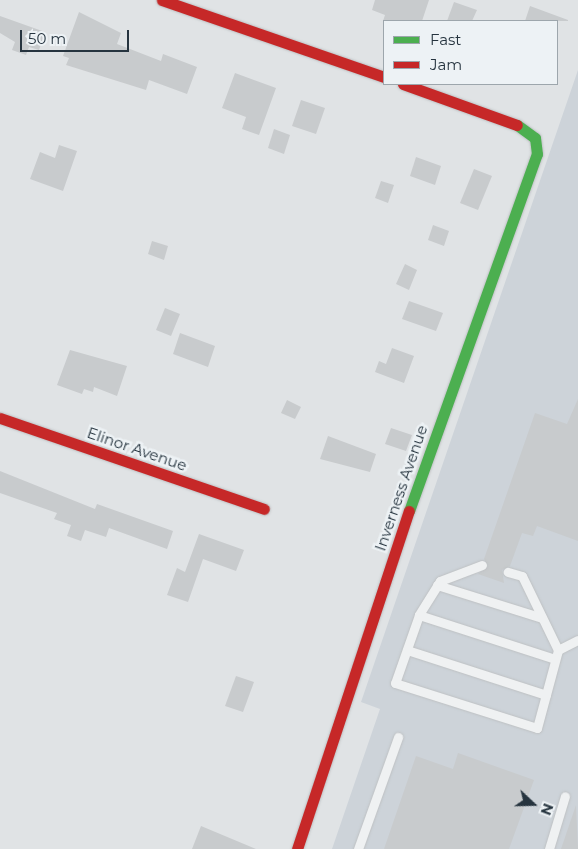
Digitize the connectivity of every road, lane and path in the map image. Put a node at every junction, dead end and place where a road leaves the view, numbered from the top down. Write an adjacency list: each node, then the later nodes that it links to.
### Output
1 (162, 0): 2 (street)
2 (383, 77)
3 (407, 85): 17 (street, Inverness Avenue)
4 (0, 418): 5 (street, Elinor Avenue)
5 (264, 509)
6 (482, 565): 8 (lane)
7 (508, 572): 10 (lane)
8 (437, 585): 9 (lane); 10 (lane)
9 (420, 615): 12 (lane); 13 (lane)
10 (542, 618): 13 (lane)
11 (578, 640): 13 (lane)
12 (407, 650): 14 (lane); 14 (lane)
13 (556, 655): 14 (lane)
14 (546, 695)
15 (398, 736): 18 (lane)
16 (565, 796): 19 (lane)
17 (297, 849)
18 (358, 849)
19 (549, 849)

